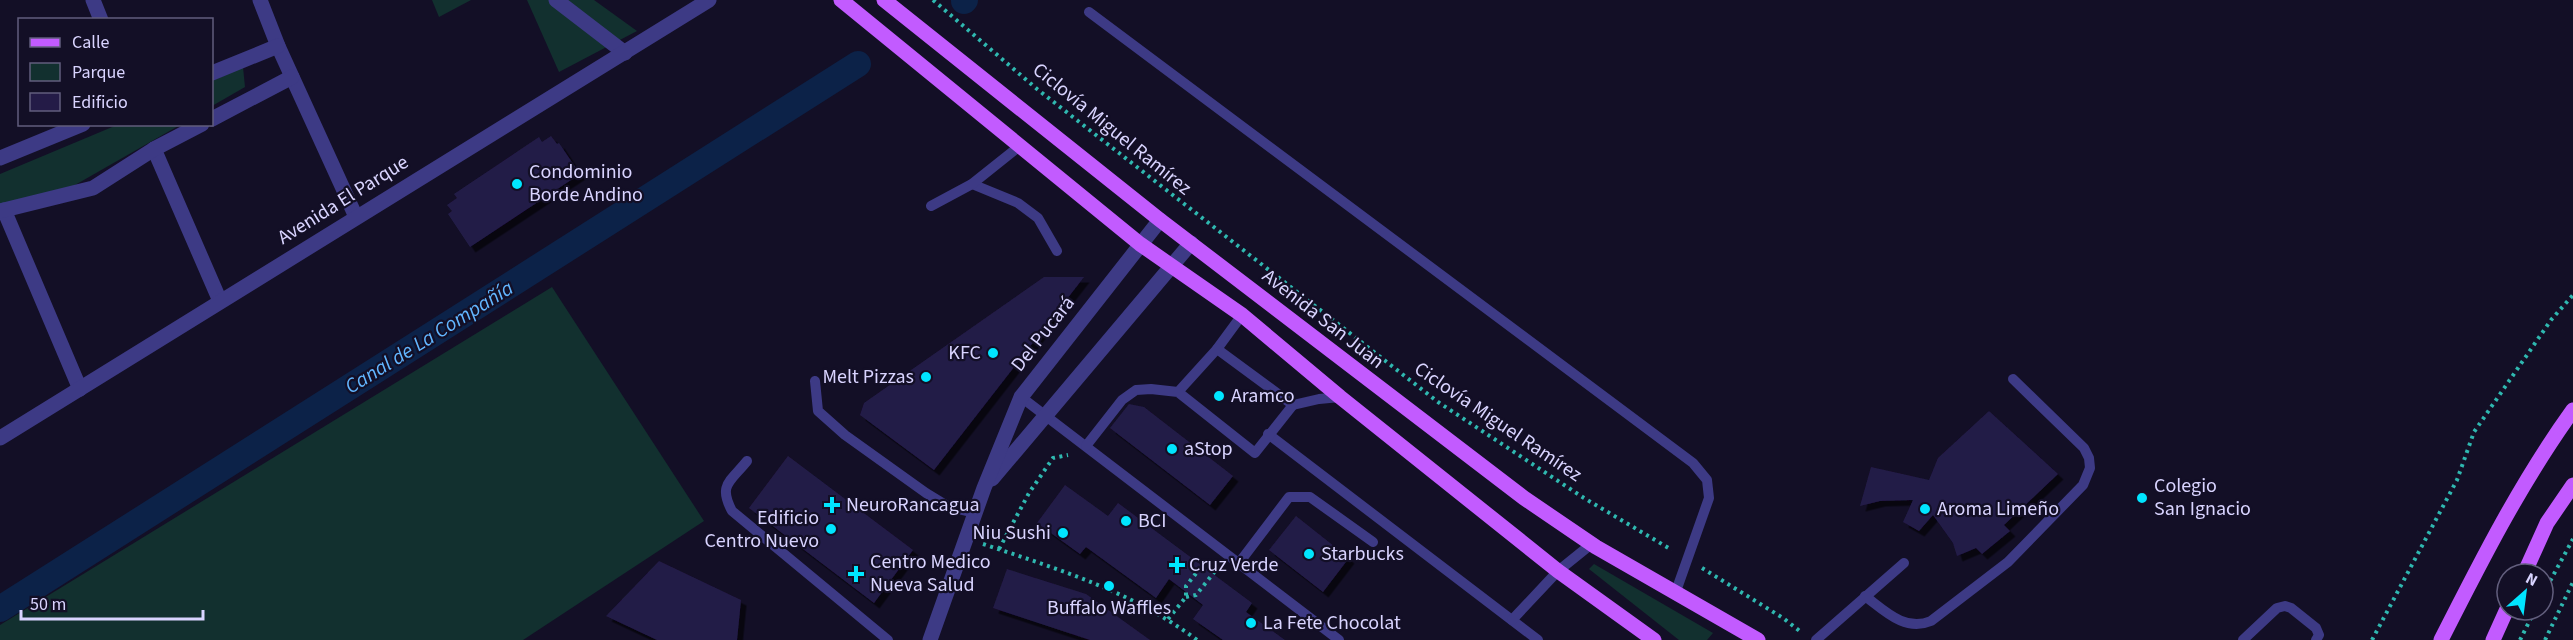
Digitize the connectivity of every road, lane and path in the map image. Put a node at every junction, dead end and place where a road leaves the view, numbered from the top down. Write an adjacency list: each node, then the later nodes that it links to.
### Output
1 (93, 0): 9 (street)
2 (260, 0): 10 (street)
3 (556, 0): 11 (street)
4 (709, 0): 11 (street, Avenida El Parque)
5 (841, 0): 17 (main road)
6 (884, 0): 24 (main road, Avenida San Juan)
7 (933, 0): 54 (path, Ciclovía Miguel Ramírez)
8 (1089, 12): 54 (lane)
9 (100, 18)
10 (278, 46): 12 (street); 13 (street)
11 (625, 52): 23 (street, Avenida El Parque)
12 (213, 73)
13 (292, 77): 14 (street); 23 (street)
14 (213, 118)
15 (78, 126): 19 (street)
16 (198, 126): 18 (street)
17 (1021, 145): 20 (lane); 26 (main road)
18 (154, 149): 22 (street); 30 (street)
19 (0, 158)
20 (972, 184): 21 (lane); 27 (lane)
21 (931, 206)
22 (2, 210): 35 (street)
23 (356, 217): 30 (street, Avenida El Parque)
24 (1160, 220): 25 (main road, Avenida San Juan); 26 (street, Del Pucará)
25 (1191, 243): 28 (street, Del Pucará); 52 (main road, Avenida San Juan)
26 (1140, 244): 28 (main road); 37 (street, Del Pucará)
27 (1057, 251)
28 (1172, 266): 31 (main road); 41 (street, Del Pucará)
29 (2573, 295): 82 (path)
30 (220, 301): 35 (street, Avenida El Parque)
31 (1242, 315): 32 (lane); 38 (main road)
32 (1217, 349): 36 (lane); 39 (lane)
33 (2013, 379): 65 (lane)
34 (815, 381): 49 (lane)
35 (80, 389): 43 (street, Avenida El Parque)
36 (1178, 392): 42 (lane); 44 (lane)
37 (1021, 396): 41 (lane); 48 (street, Del Pucará)
38 (1340, 397): 39 (lane); 60 (main road)
39 (1293, 405): 42 (lane)
40 (2573, 410): 83 (main road)
41 (1047, 417): 44 (lane); 48 (street, Del Pucará)
42 (1268, 434): 68 (lane)
43 (0, 438)
44 (1086, 446): 58 (lane)
45 (747, 461): 72 (lane)
46 (1075, 461): 67 (path)
47 (2573, 485): 57 (main road)
48 (984, 488): 49 (street, Del Pucará)
49 (975, 513): 73 (street, Del Pucará)
50 (2573, 539): 61 (path)
51 (1373, 542): 58 (lane)
52 (1596, 547): 60 (lane); 64 (main road, Avenida San Juan)
53 (1196, 555): 55 (path)
54 (1688, 559): 64 (lane); 71 (path, Ciclovía Miguel Ramírez)
55 (1205, 562): 59 (path); 66 (path)
56 (1904, 562): 65 (lane)
57 (2529, 562)
58 (1239, 563): 75 (lane)
59 (1216, 570): 62 (path); 66 (path)
60 (1558, 571): 68 (lane); 77 (main road)
61 (2555, 572)
62 (1225, 577)
63 (2573, 582): 86 (path)
64 (1675, 594): 78 (main road, Avenida San Juan)
65 (1865, 596): 79 (lane)
66 (1186, 597): 67 (path)
67 (1168, 619): 74 (path)
68 (1512, 620): 76 (lane)
69 (2501, 622): 84 (main road)
70 (2529, 622): 85 (path)
71 (1804, 634)
72 (888, 640)
73 (930, 640)
74 (1197, 640)
75 (1339, 640)
76 (1538, 640)
77 (1654, 640)
78 (1758, 640)
79 (1816, 640)
80 (2243, 640): 81 (lane)
81 (2316, 640)
82 (2372, 640)
83 (2440, 640)
84 (2493, 640)
85 (2520, 640)
86 (2545, 640)

